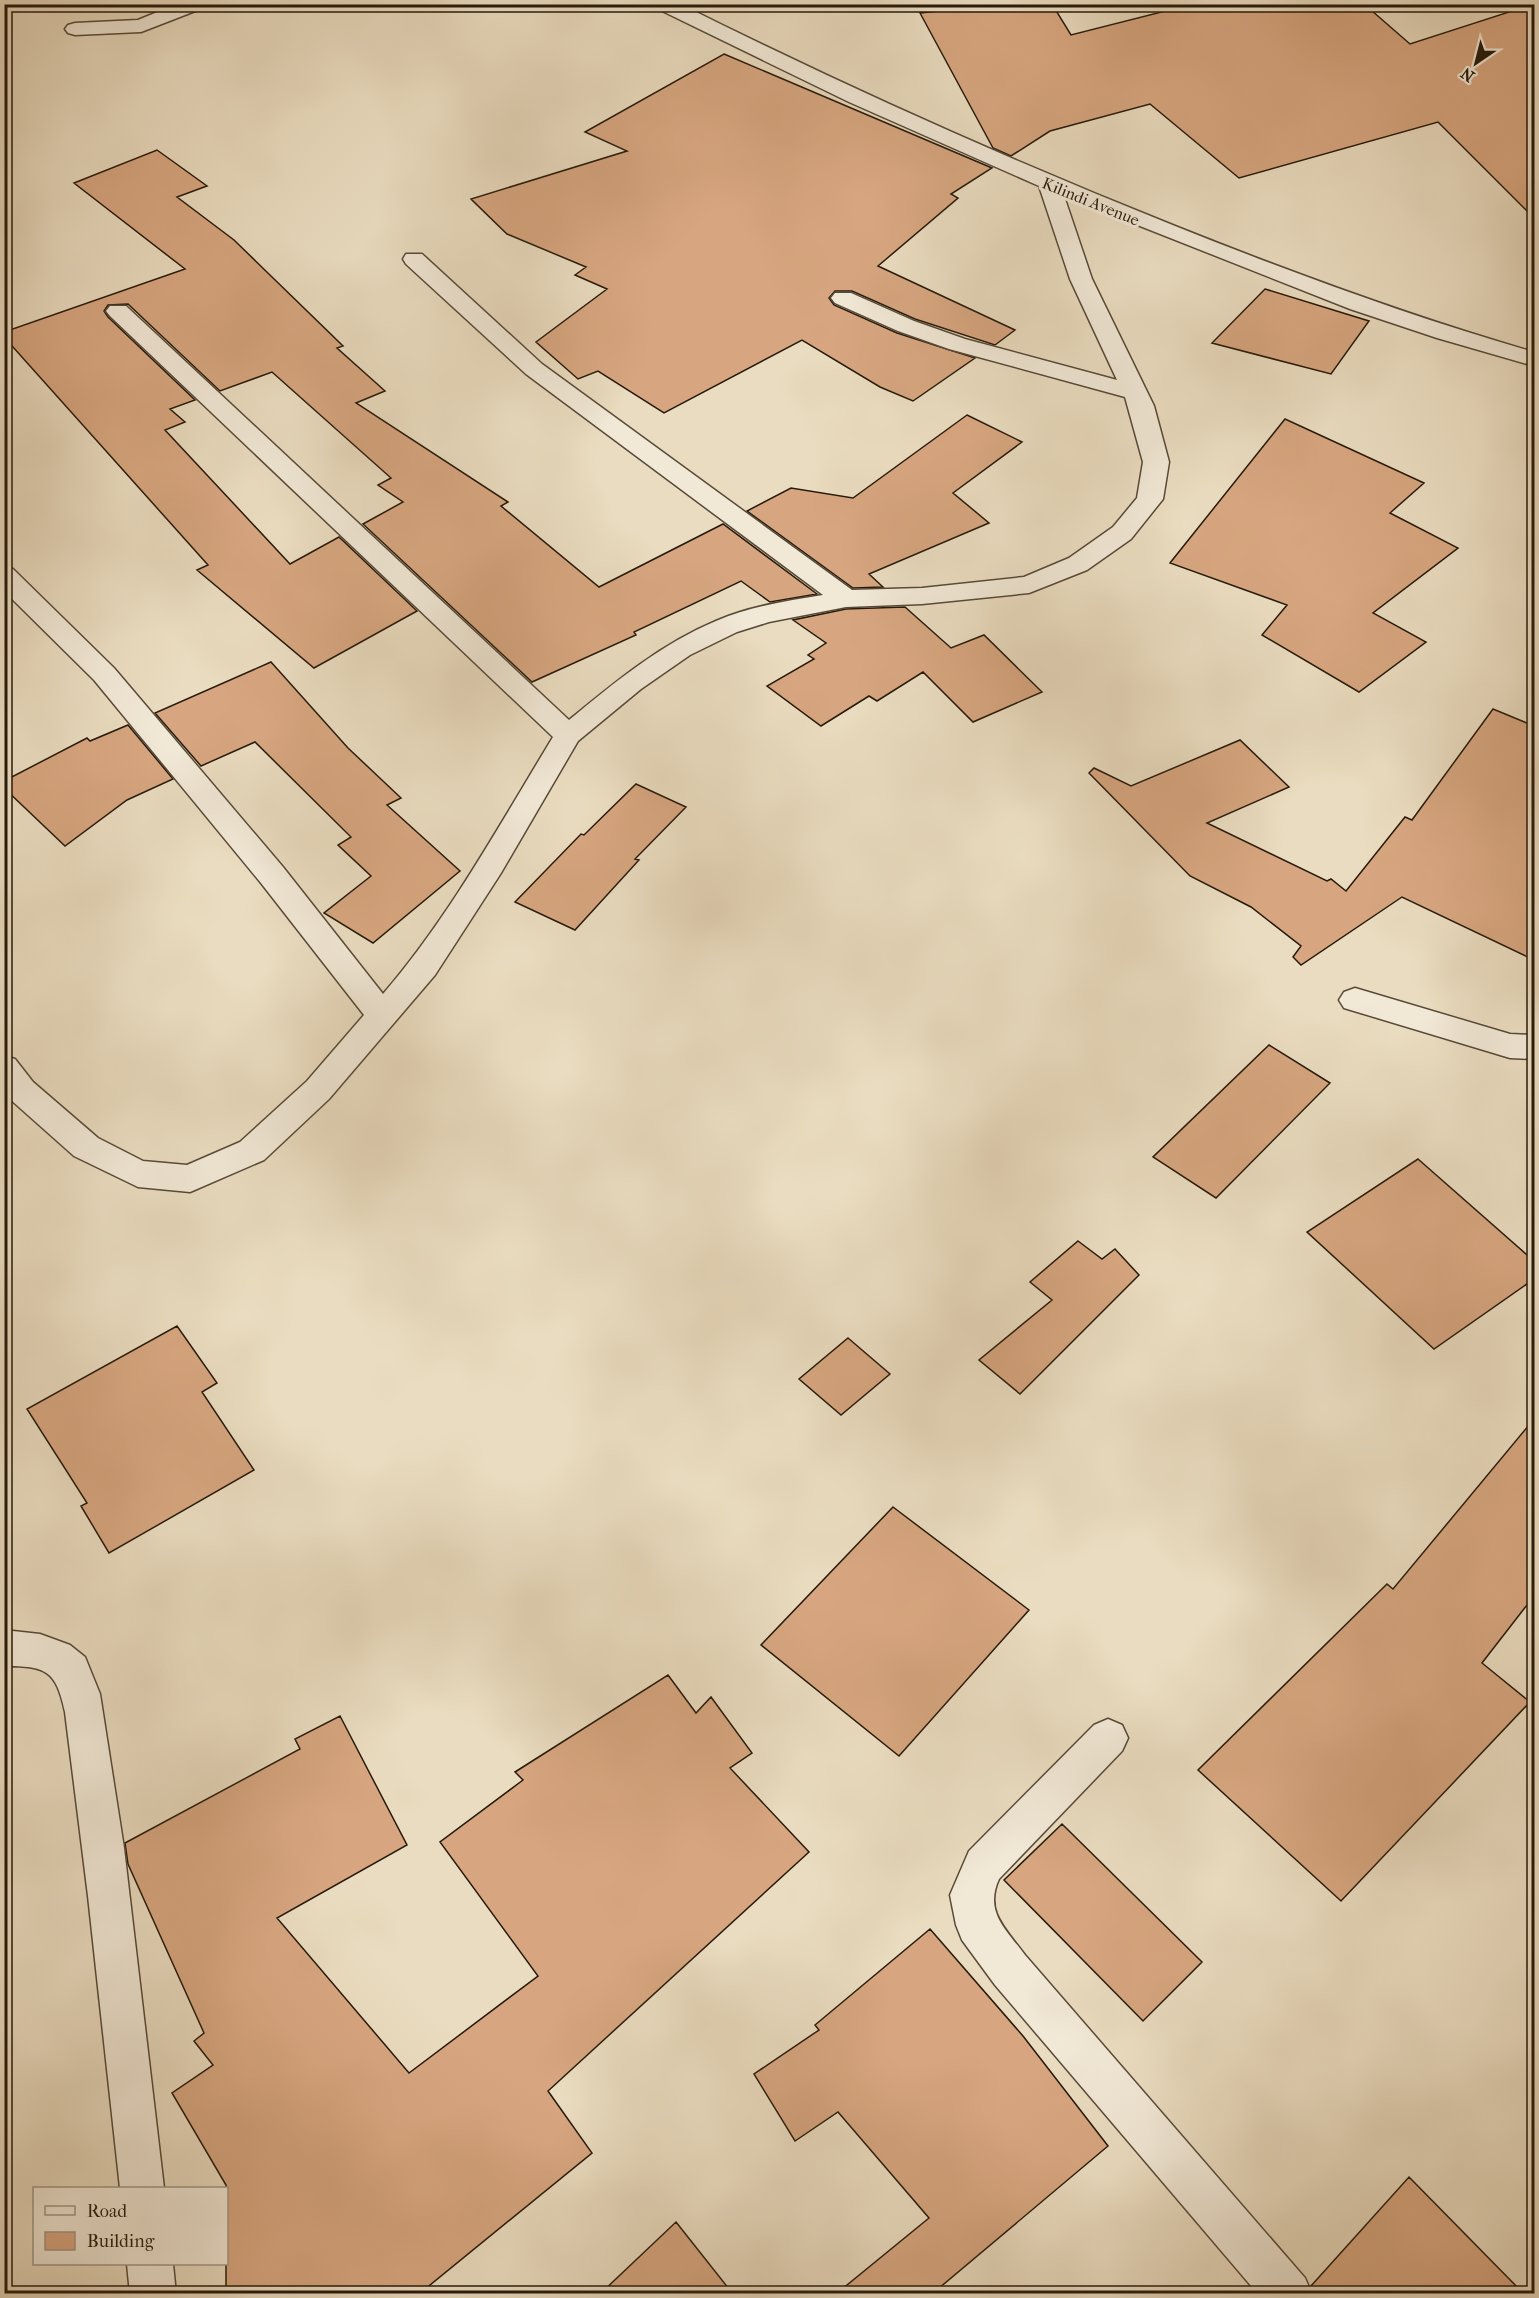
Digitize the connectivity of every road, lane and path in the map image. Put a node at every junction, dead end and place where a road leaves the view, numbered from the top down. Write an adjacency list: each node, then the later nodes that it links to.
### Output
1 (196, 4): 3 (street)
2 (663, 4): 4 (street, Kilindi Avenue)
3 (75, 29)
4 (1049, 184): 8 (street, Kilindi Avenue); 9 (street)
5 (414, 260): 11 (street)
6 (843, 298): 9 (street)
7 (118, 311): 12 (street)
8 (1534, 359)
9 (1136, 392): 11 (street)
10 (4, 575): 14 (street)
11 (846, 599): 12 (street)
12 (568, 735): 14 (street)
13 (1354, 1000): 15 (street)
14 (382, 1015): 16 (street)
15 (1534, 1047)
16 (4, 1068)
17 (4, 1648): 19 (street)
18 (1108, 1738): 22 (street)
19 (142, 2187)
20 (150, 2265): 21 (street)
21 (153, 2294)
22 (1289, 2294)

